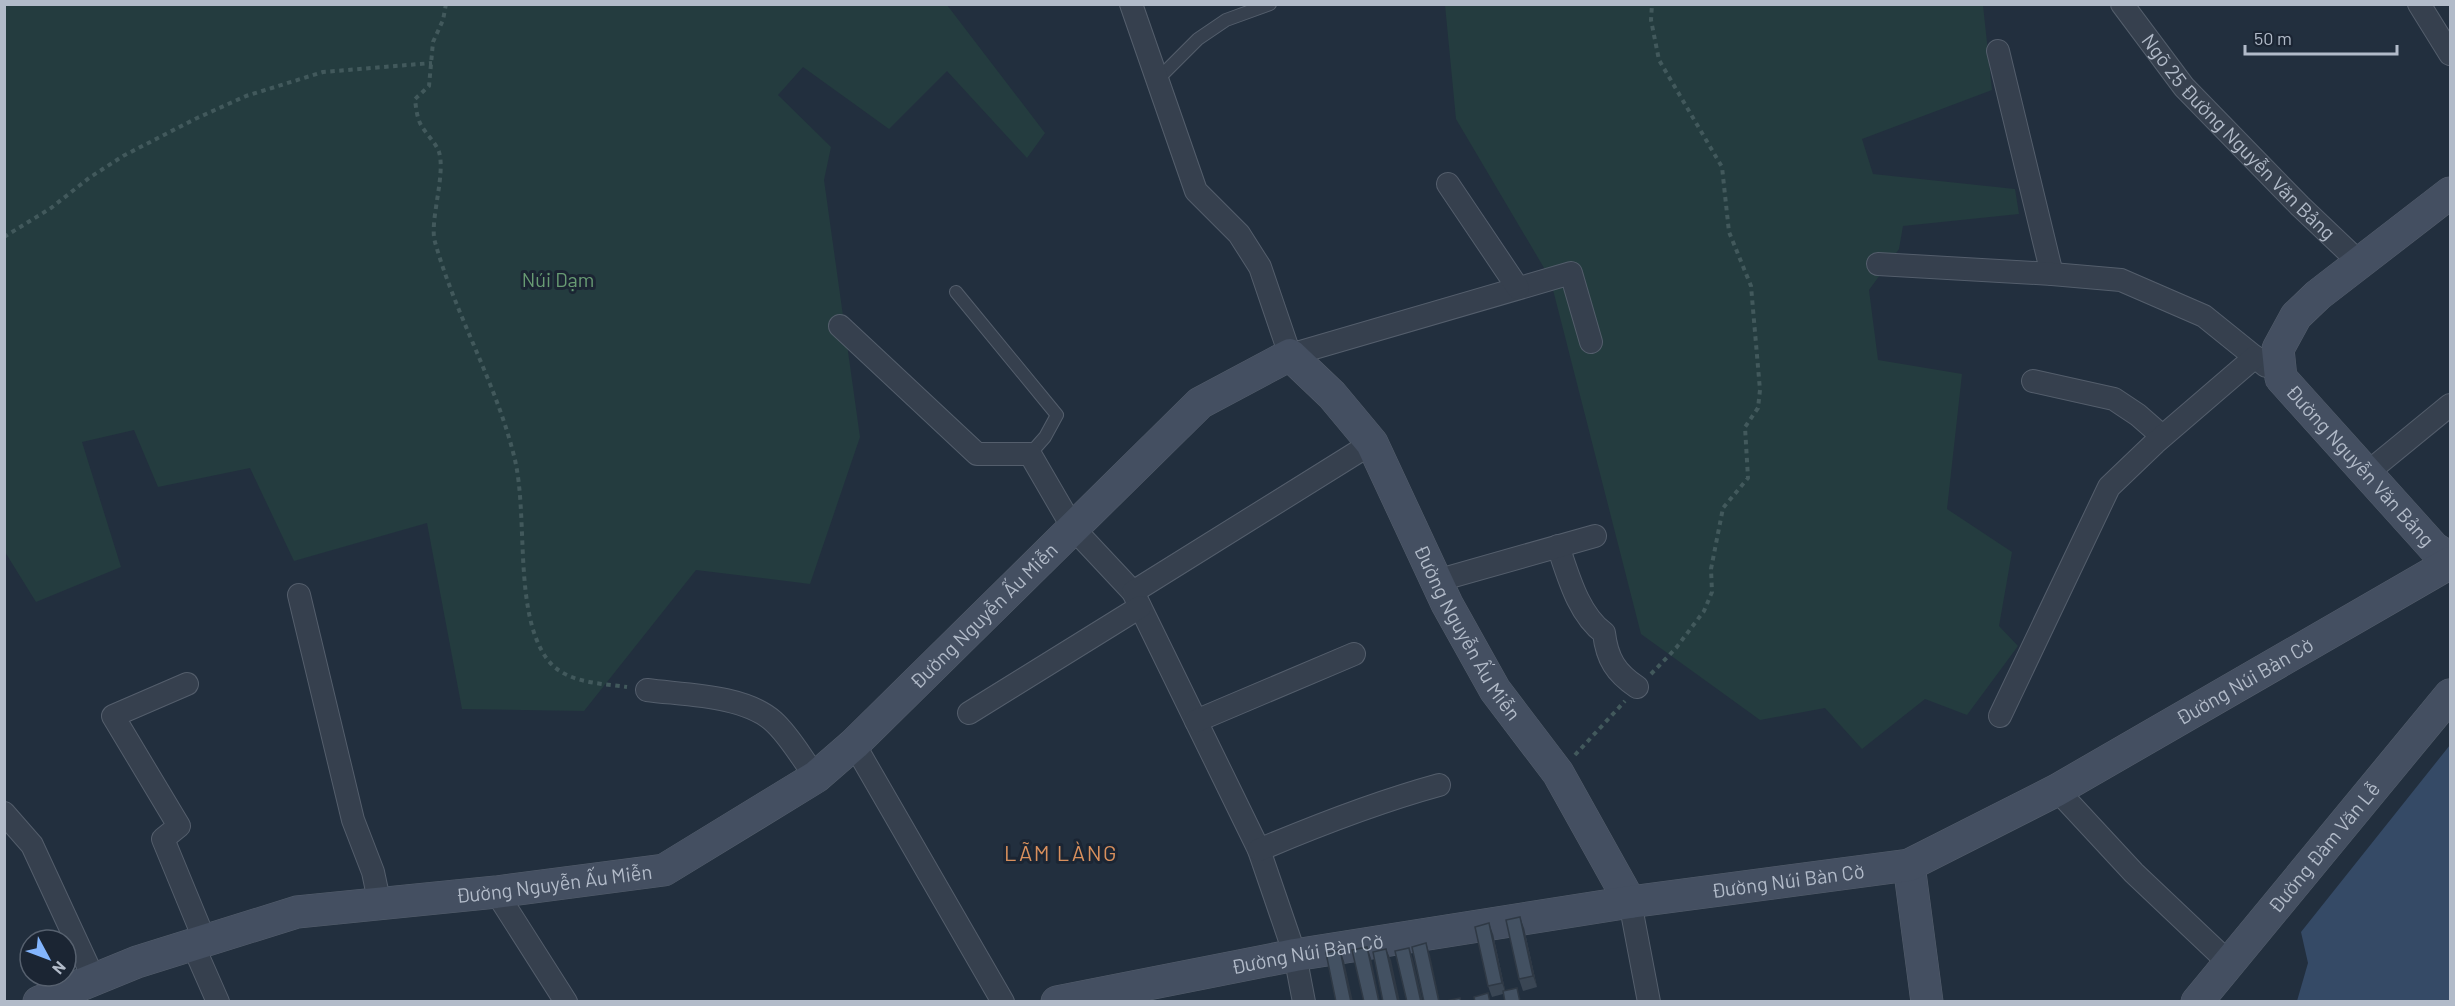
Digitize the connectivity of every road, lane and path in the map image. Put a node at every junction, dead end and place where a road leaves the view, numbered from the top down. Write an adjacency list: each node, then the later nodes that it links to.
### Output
1 (446, 4): 9 (path)
2 (1131, 4): 10 (street)
3 (1270, 4): 10 (lane)
4 (1652, 4): 39 (path)
5 (2122, 4): 14 (street, Ngõ 25 Đường Nguyễn Văn Bảng)
6 (2419, 4): 8 (street)
7 (1998, 51): 16 (street)
8 (2451, 54)
9 (432, 63): 13 (path); 40 (path)
10 (1158, 79): 21 (street)
11 (1448, 184): 17 (street)
12 (2451, 193): 14 (street, Đường Nguyễn Văn Bảng)
13 (4, 237)
14 (2360, 263): 23 (street, Đường Nguyễn Văn Bảng)
15 (1878, 264): 16 (street)
16 (2052, 274): 22 (street)
17 (1518, 288): 20 (street); 21 (street)
18 (956, 292): 28 (lane)
19 (840, 326): 28 (street)
20 (1591, 342)
21 (1290, 355): 27 (street, Đường Nguyễn Ấu Miễn); 30 (street, Đường Nguyễn Ấu Miễn)
22 (2254, 357): 23 (street); 26 (street)
23 (2281, 378): 29 (street, Đường Nguyễn Văn Bảng)
24 (2033, 381): 26 (street)
25 (2451, 405): 29 (street)
26 (2162, 436): 43 (street)
27 (1372, 443): 34 (street, Đường Nguyễn Ấu Miễn); 36 (street)
28 (1030, 454): 30 (street)
29 (2367, 473): 33 (street, Đường Nguyễn Văn Bảng)
30 (1073, 528): 36 (street); 45 (street, Đường Nguyễn Ấu Miễn)
31 (1595, 536): 32 (street)
32 (1557, 546): 34 (street); 39 (street)
33 (2451, 561): 49 (street, Đường Núi Bàn Cờ)
34 (1436, 581): 46 (street, Đường Nguyễn Ấu Miễn)
35 (299, 596): 55 (street)
36 (1137, 599): 42 (street); 44 (street)
37 (1354, 654): 44 (street)
38 (187, 684): 56 (street)
39 (1637, 687): 46 (path)
40 (647, 690): 47 (street)
41 (2451, 695): 58 (street, Đường Đàm Văn Lễ)
42 (969, 713)
43 (2000, 716)
44 (1196, 721): 51 (street)
45 (854, 744): 47 (street, Đường Nguyễn Ấu Miễn); 63 (street)
46 (1558, 773): 54 (street, Đường Nguyễn Ấu Miễn)
47 (816, 777): 53 (street, Đường Nguyễn Ấu Miễn)
48 (1439, 785): 51 (street)
49 (2057, 790): 52 (street, Đường Núi Bàn Cờ); 58 (street)
50 (4, 813): 59 (street)
51 (1259, 850): 57 (street)
52 (1909, 865): 54 (street, Đường Núi Bàn Cờ); 67 (street)
53 (496, 892): 55 (street, Đường Nguyễn Ấu Miễn); 62 (street)
54 (1630, 902): 57 (street, Đường Núi Bàn Cờ); 66 (street)
55 (380, 905): 56 (street, Đường Nguyễn Ấu Miễn)
56 (199, 943): 59 (street, Đường Nguyễn Ấu Miễn); 61 (street)
57 (1295, 955): 64 (street, Đường Núi Bàn Cờ); 65 (street)
58 (2228, 962): 68 (street, Đường Đàm Văn Lễ)
59 (94, 980): 60 (street, Đường Nguyễn Ấu Miễn)
60 (39, 1002)
61 (218, 1002)
62 (566, 1002)
63 (1003, 1002)
64 (1057, 1002)
65 (1304, 1002)
66 (1649, 1002)
67 (1928, 1002)
68 (2197, 1002)

